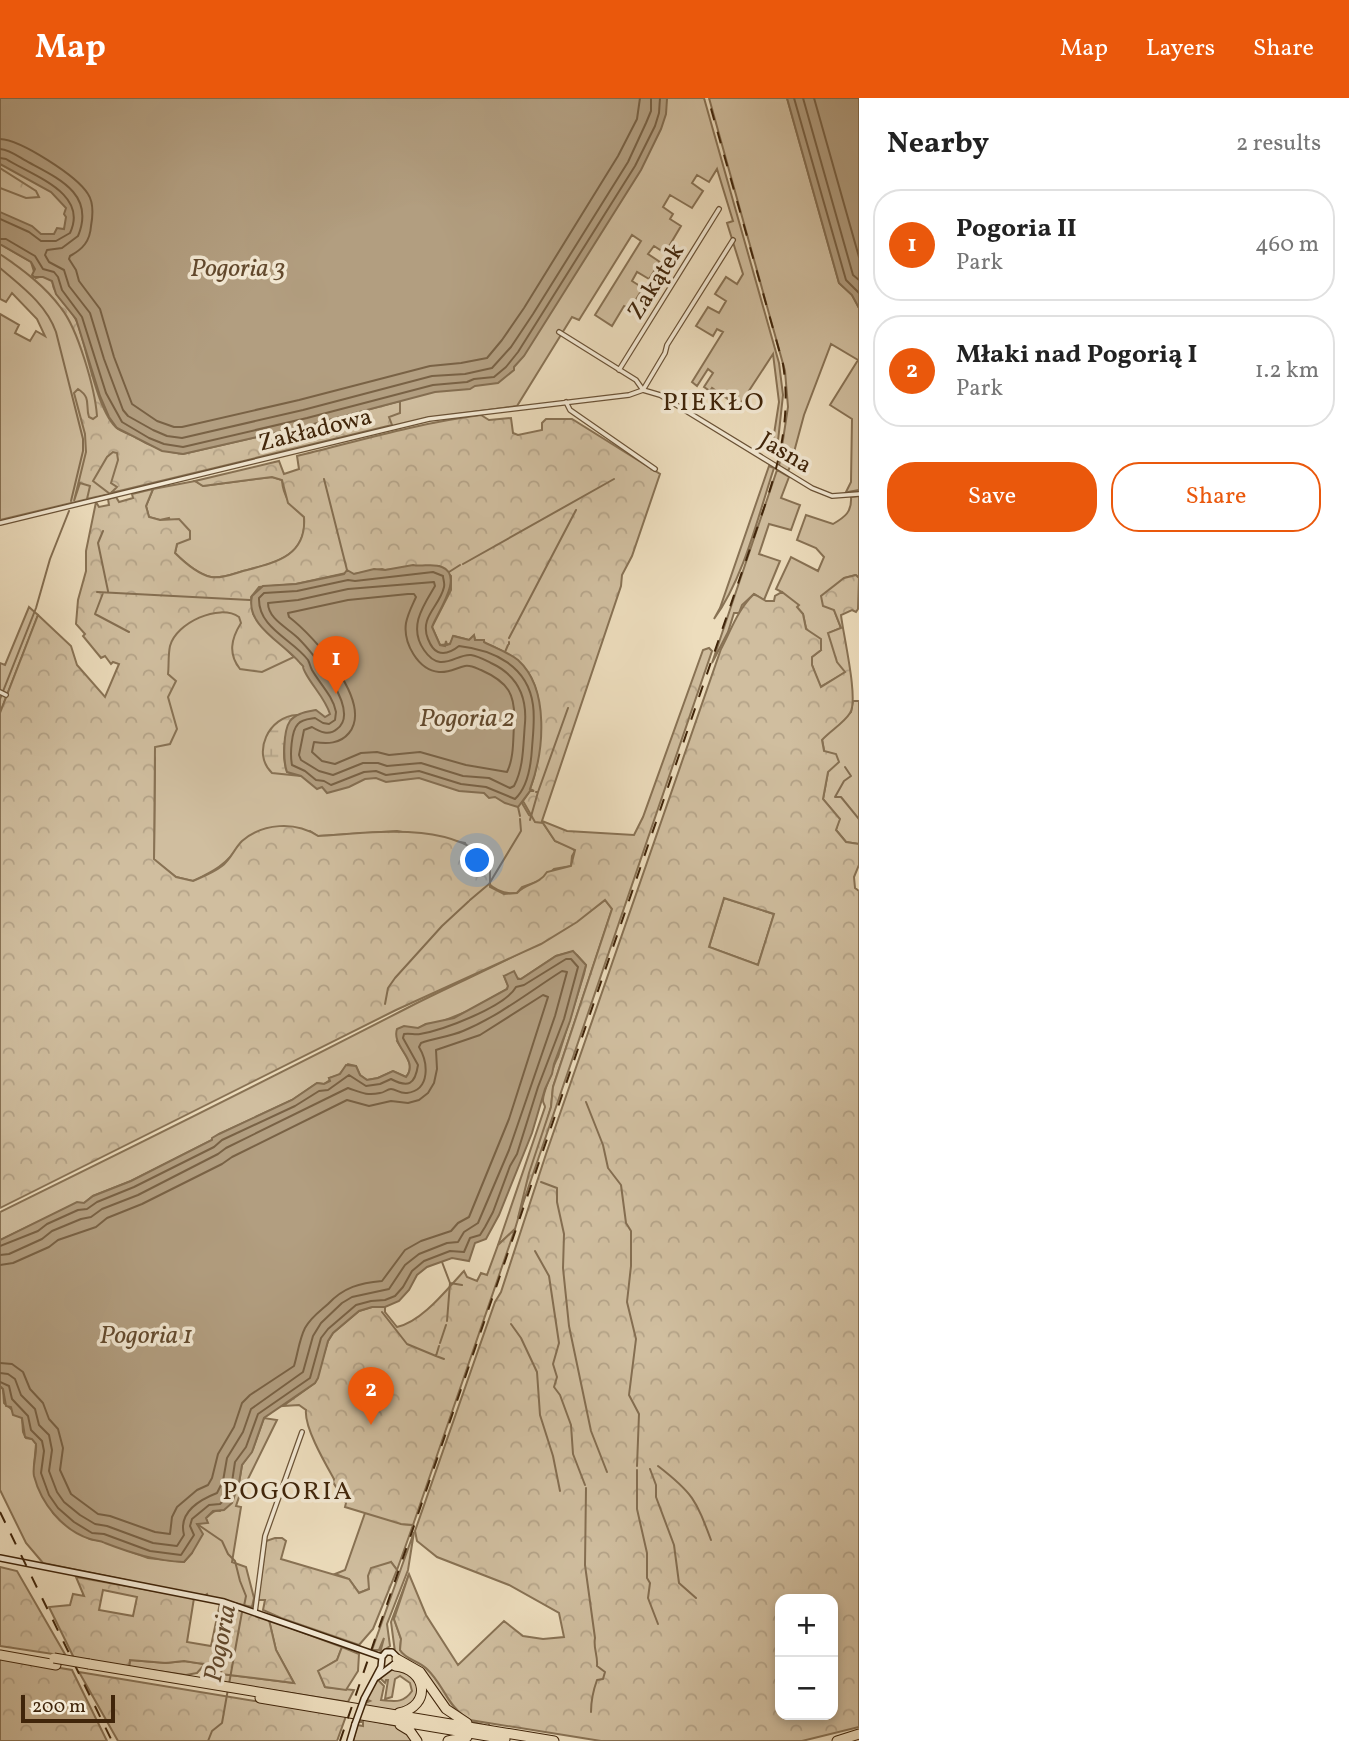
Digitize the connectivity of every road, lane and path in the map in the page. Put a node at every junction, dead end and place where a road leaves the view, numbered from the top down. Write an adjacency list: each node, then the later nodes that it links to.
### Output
1 (719, 209): 4 (street, Zakątek)
2 (733, 240): 5 (street)
3 (559, 332): 4 (street, Jasna)
4 (620, 370): 5 (street, Jasna)
5 (643, 390): 6 (street, Zakładowa); 8 (street, Jasna)
6 (566, 402): 7 (street); 9 (street, Zakładowa)
7 (655, 469)
8 (859, 494)
9 (0, 523)
10 (302, 1432): 12 (street)
11 (0, 1558): 12 (street)
12 (255, 1612): 15 (street)
13 (0, 1649): 16 (highway)
14 (0, 1655): 16 (highway)
15 (382, 1660): 17 (street); 17 (street); 18 (street)
16 (55, 1661): 19 (highway, bridge)
17 (393, 1664): 18 (street); 19 (highway); 20 (highway)
18 (377, 1676): 22 (street, bridge)
19 (389, 1717): 20 (highway); 23 (highway)
20 (479, 1732): 24 (highway); 25 (highway); 26 (highway)
21 (859, 1734): 27 (highway)
22 (351, 1741)
23 (417, 1741)
24 (448, 1741)
25 (516, 1741)
26 (554, 1741)
27 (837, 1741)

